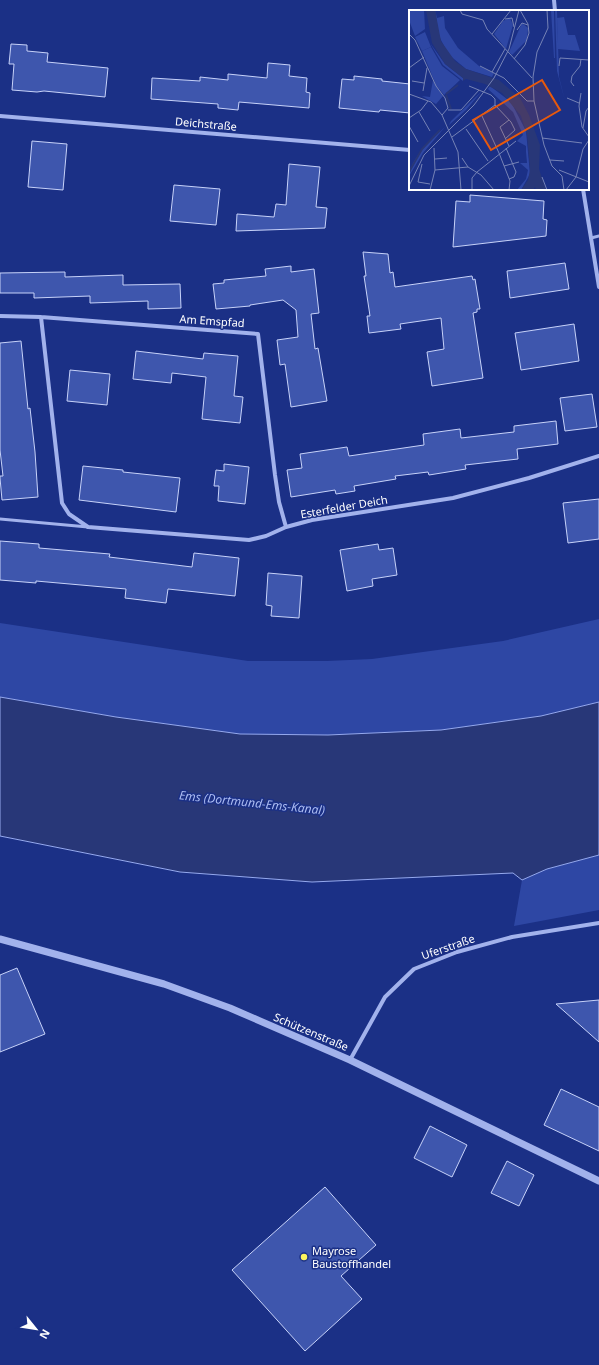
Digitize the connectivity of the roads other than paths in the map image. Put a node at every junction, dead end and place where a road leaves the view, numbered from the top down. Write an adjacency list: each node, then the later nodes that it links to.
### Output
1 (554, 0): 2 (street)
2 (555, 10)
3 (0, 116): 4 (street, Deichstraße)
4 (409, 150)
5 (583, 190): 7 (street)
6 (599, 236): 7 (lane)
7 (591, 238): 8 (street)
8 (599, 286)
9 (0, 316): 10 (street, Am Emspfad)
10 (41, 317): 13 (street, Am Emspfad); 14 (street)
11 (599, 456): 13 (street, Esterfelder Deich)
12 (0, 519): 14 (lane)
13 (286, 527): 14 (street, Esterfelder Deich)
14 (88, 528)
15 (599, 923): 17 (street, Uferstraße)
16 (0, 939): 17 (street, Schützenstraße)
17 (350, 1060): 18 (street, Schützenstraße)
18 (599, 1181)

